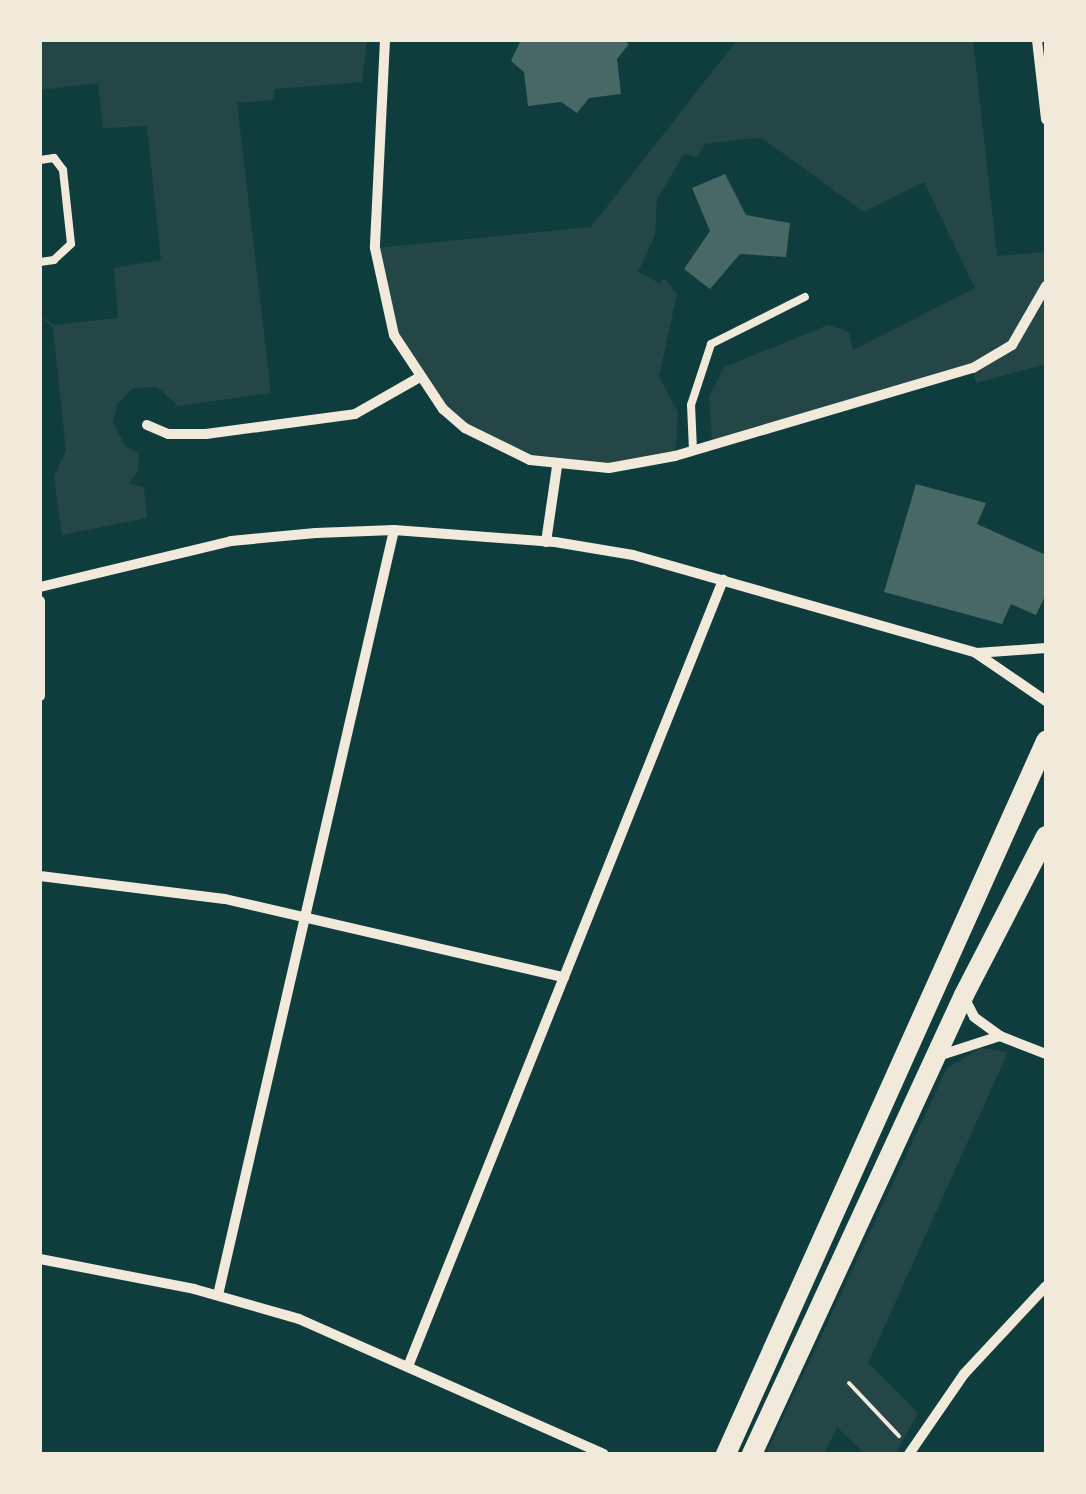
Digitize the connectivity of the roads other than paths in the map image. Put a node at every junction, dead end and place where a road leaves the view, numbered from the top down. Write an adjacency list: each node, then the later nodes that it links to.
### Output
1 (385, 40): 8 (street)
2 (1037, 40): 3 (street)
3 (1046, 119)
4 (40, 160): 5 (lane)
5 (40, 262)
6 (1046, 286): 10 (street)
7 (806, 297): 10 (lane)
8 (418, 378): 9 (street); 11 (street)
9 (147, 425)
10 (693, 450): 11 (street)
11 (557, 468): 13 (street)
12 (394, 530): 13 (street); 15 (street); 24 (street)
13 (546, 542): 14 (street)
14 (723, 580): 18 (street); 25 (street)
15 (40, 588)
16 (40, 601): 19 (street)
17 (1046, 648): 18 (street)
18 (976, 653): 20 (street)
19 (40, 696)
20 (1046, 701)
21 (1046, 741): 36 (main road)
22 (1046, 836): 26 (main road)
23 (40, 876): 24 (street)
24 (307, 917): 25 (street); 32 (street)
25 (564, 977): 33 (street)
26 (964, 994): 27 (street); 29 (main road)
27 (1000, 1036): 28 (street); 29 (street)
28 (1046, 1054)
29 (933, 1059): 37 (main road)
30 (40, 1259): 32 (street)
31 (1046, 1286): 34 (street)
32 (218, 1295): 33 (street)
33 (409, 1364): 35 (street)
34 (911, 1452)
35 (603, 1454)
36 (726, 1454)
37 (752, 1454)

